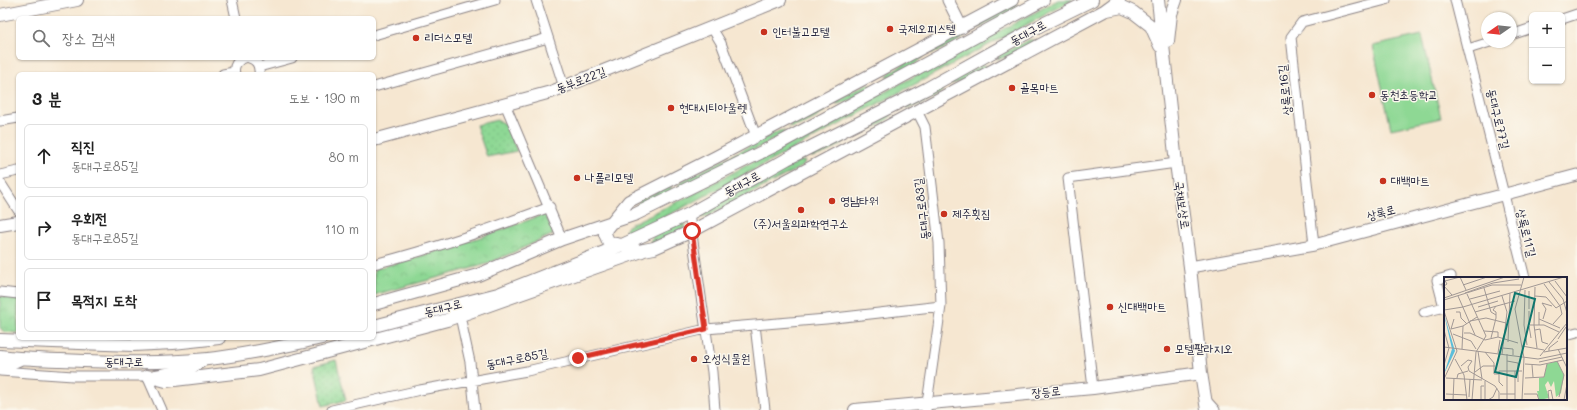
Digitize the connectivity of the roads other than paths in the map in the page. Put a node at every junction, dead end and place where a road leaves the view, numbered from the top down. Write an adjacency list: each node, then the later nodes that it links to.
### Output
1 (77, 0): 17 (main road)
2 (232, 0): 18 (street)
3 (495, 0): 24 (street)
4 (536, 0): 25 (street)
5 (780, 0): 20 (main road, 동부로22길)
6 (948, 0): 21 (street)
7 (1012, 0): 21 (main road)
8 (1043, 0): 52 (main road, 동대구로)
9 (1092, 0): 50 (main road, 동대구로)
10 (1119, 0): 15 (main road)
11 (1158, 0): 28 (main road, 국채보상로)
12 (1176, 0): 28 (main road)
13 (1386, 0): 57 (street, 상록로16길)
14 (1455, 0): 27 (street, 동대구로77길)
15 (1104, 11): 28 (main road); 37 (main road)
16 (1577, 14): 19 (street)
17 (0, 15)
18 (236, 16)
19 (1565, 18)
20 (712, 28): 35 (main road, 동부로22길); 40 (street)
21 (962, 28): 40 (main road)
22 (1529, 29): 23 (street)
23 (1517, 33)
24 (376, 34)
25 (548, 38): 34 (street); 35 (street)
26 (1481, 45): 27 (street)
27 (1468, 49): 47 (street, 동대구로77길)
28 (1165, 58): 42 (main road, 국채보상로)
29 (241, 60): 33 (street)
30 (254, 60): 32 (street)
31 (287, 60): 32 (street)
32 (259, 71)
33 (235, 72)
34 (376, 86)
35 (564, 87): 36 (main road, 동부로22길)
36 (505, 104): 41 (main road, 동부로22길); 49 (street)
37 (918, 111): 54 (main road); 66 (street, 동대구로83길)
38 (16, 118): 39 (street)
39 (0, 121)
40 (756, 136): 52 (main road)
41 (376, 139)
42 (1176, 163): 60 (main road, 국채보상로); 88 (street)
43 (16, 171): 44 (street)
44 (0, 174)
45 (1577, 175): 47 (street, 상록로)
46 (0, 182): 48 (street)
47 (1504, 194): 57 (street, 상록로); 61 (street, 상록로11길)
48 (16, 207)
49 (550, 207): 55 (street); 59 (street)
50 (690, 214): 54 (street); 56 (main road, 동대구로)
51 (16, 222): 53 (main road)
52 (609, 223): 55 (main road, 동대구로); 56 (main road)
53 (0, 225)
54 (692, 231): 58 (main road); 72 (street)
55 (562, 238): 65 (main road, 동대구로)
56 (622, 245): 58 (main road); 70 (main road, 동대구로)
57 (1314, 245): 60 (street, 상록로)
58 (654, 248): 69 (main road)
59 (376, 263)
60 (1190, 267): 85 (main road, 국채보상로)
61 (1525, 277)
62 (1444, 278): 67 (street)
63 (0, 292): 64 (street)
64 (16, 294)
65 (376, 303)
66 (942, 306): 71 (street); 90 (street, 동대구로83길)
67 (1444, 307): 68 (street)
68 (1424, 312)
69 (460, 316): 75 (main road); 87 (street)
70 (376, 325)
71 (755, 325): 72 (street, 동대구로85길); 95 (street)
72 (706, 329): 87 (street, 동대구로85길); 94 (street)
73 (1577, 332): 74 (street)
74 (1567, 335)
75 (376, 339)
76 (0, 340): 77 (main road, 동대구로)
77 (201, 340)
78 (313, 340): 82 (main road, 동대구로)
79 (371, 340): 86 (main road)
80 (0, 356): 81 (main road, 동대구로)
81 (20, 359): 82 (main road, 동대구로); 83 (main road)
82 (207, 359): 86 (street)
83 (0, 368)
84 (0, 372): 86 (street)
85 (1201, 374): 88 (main road, 장등로); 89 (main road, 국채보상로)
86 (147, 376): 91 (street)
87 (472, 380): 92 (street, 동대구로85길); 93 (street)
88 (1093, 388): 90 (main road, 장등로)
89 (1206, 405): 97 (street)
90 (927, 406): 96 (main road, 장등로)
91 (162, 410)
92 (332, 410)
93 (475, 410)
94 (715, 410)
95 (765, 410)
96 (855, 410)
97 (1215, 410)

